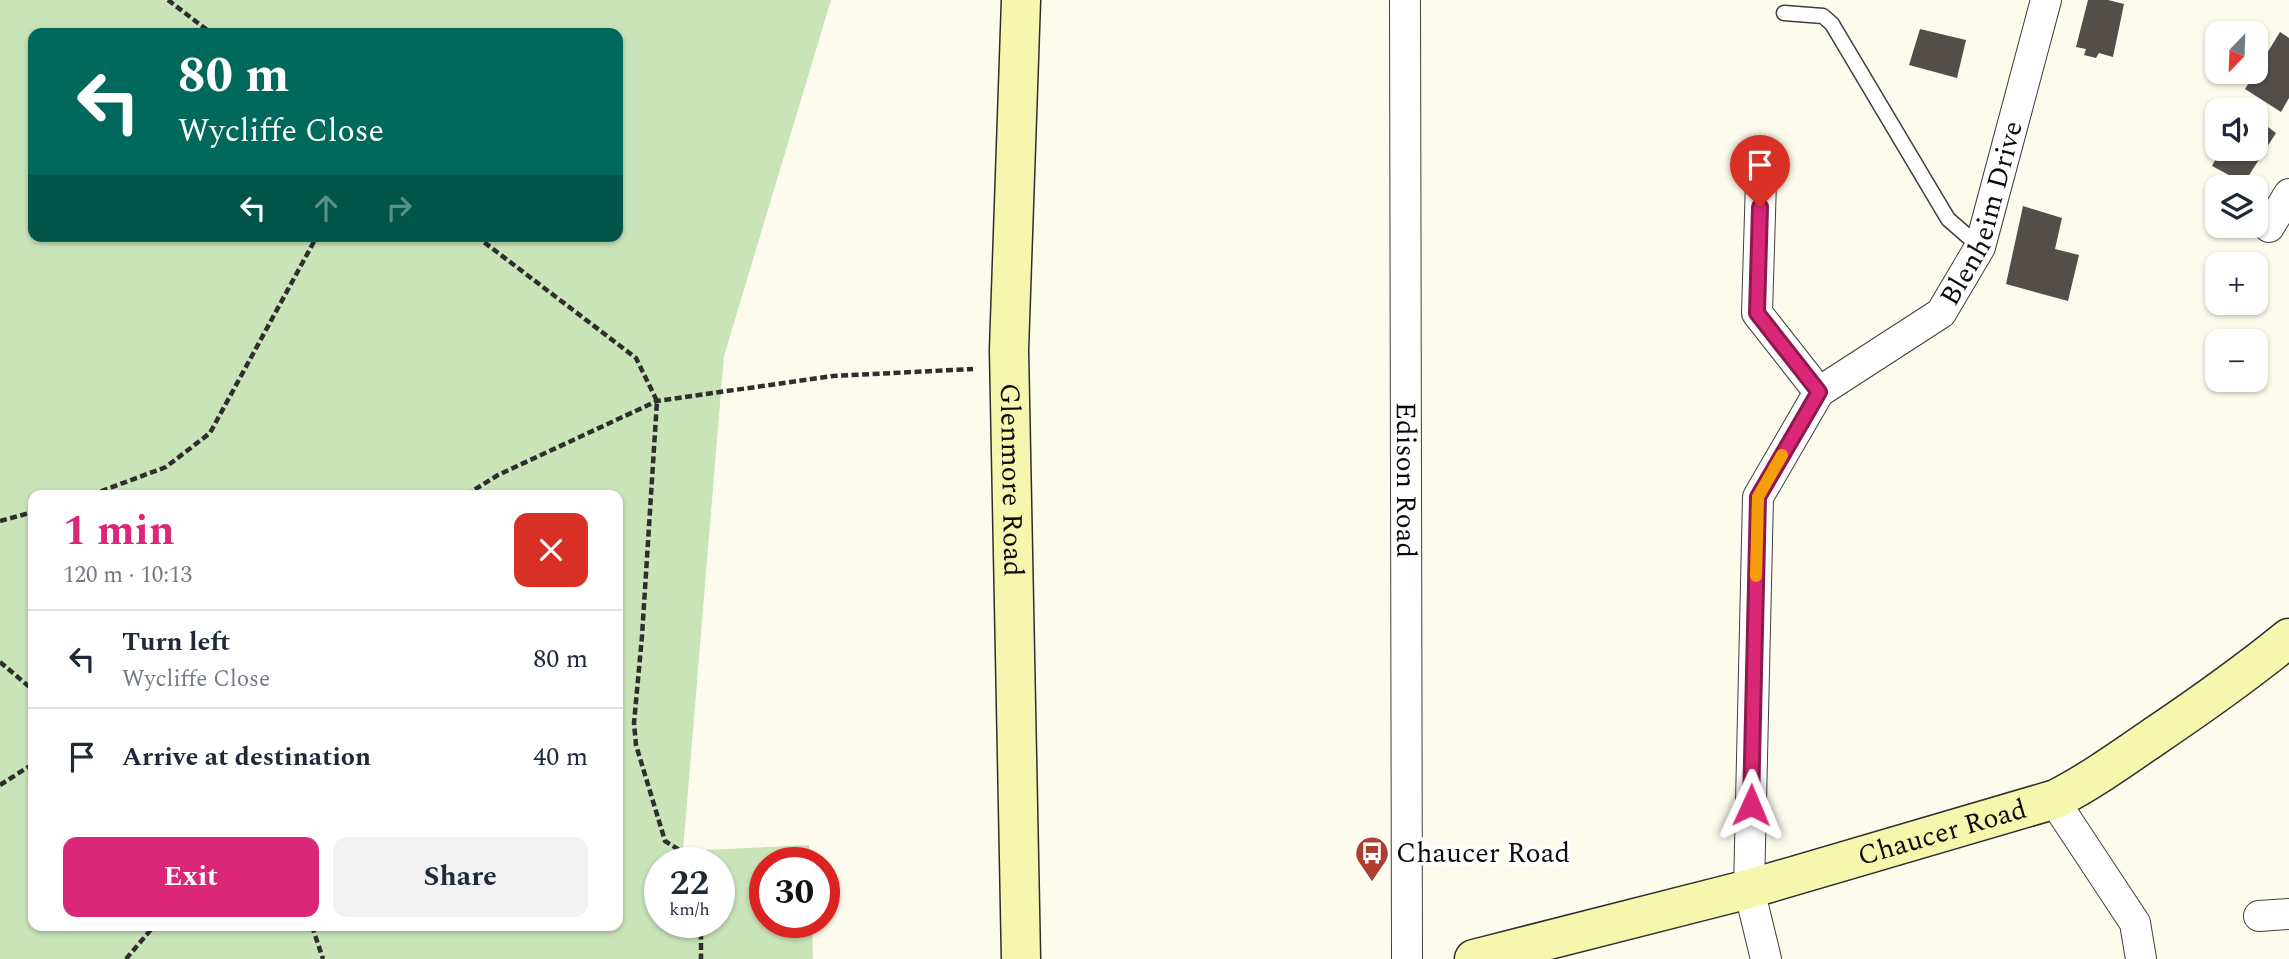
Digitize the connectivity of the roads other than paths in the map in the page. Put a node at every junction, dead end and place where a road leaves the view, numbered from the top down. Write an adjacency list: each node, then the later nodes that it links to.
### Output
1 (1021, 0): 15 (street, Glenmore Road)
2 (1405, 0): 16 (street, Edison Road)
3 (2046, 0): 8 (street, Blenheim Drive)
4 (1784, 13): 8 (lane)
5 (1761, 181): 9 (street)
6 (2289, 194): 7 (street)
7 (2269, 227)
8 (1980, 247): 9 (street, Blenheim Drive)
9 (1819, 392): 12 (street, Blenheim Drive)
10 (2289, 638): 11 (street, Chaucer Road)
11 (2056, 799): 12 (street, Chaucer Road); 19 (street)
12 (1749, 889): 17 (street, Chaucer Road); 18 (street, Blenheim Drive)
13 (2289, 914): 14 (street)
14 (2259, 916)
15 (1021, 959)
16 (1407, 959)
17 (1474, 959)
18 (1766, 959)
19 (2141, 959)

